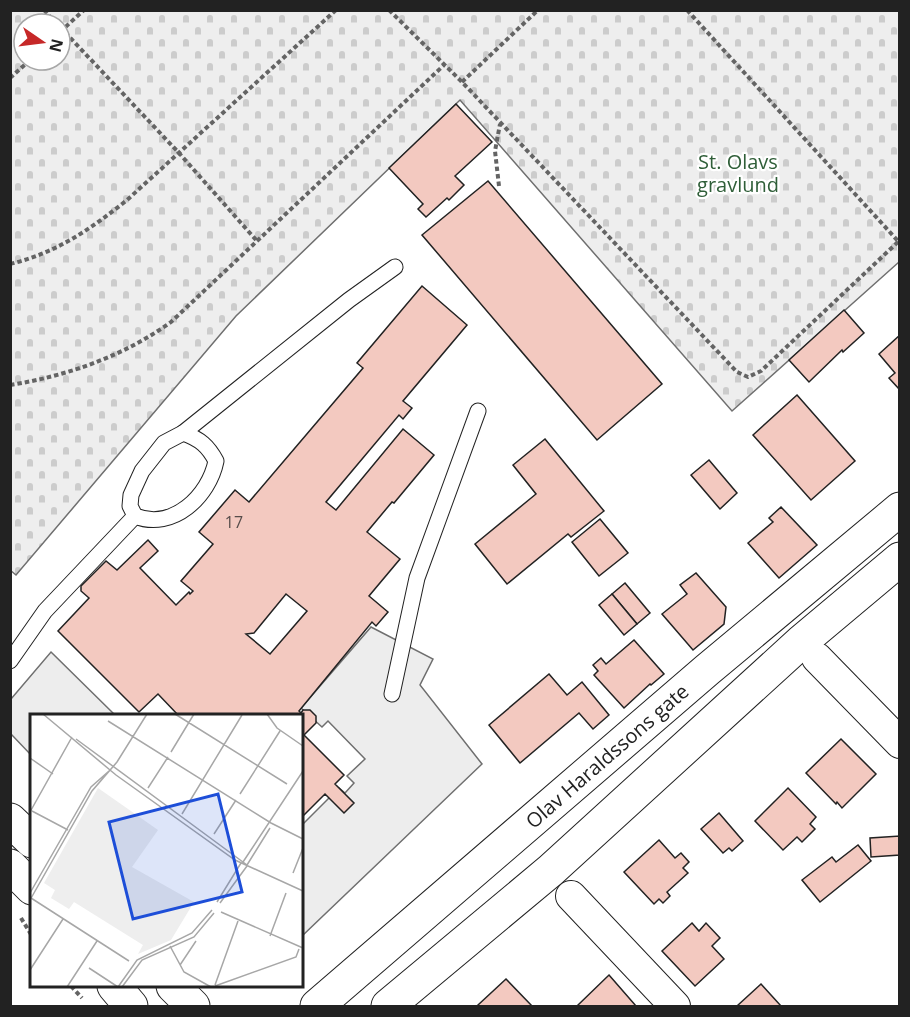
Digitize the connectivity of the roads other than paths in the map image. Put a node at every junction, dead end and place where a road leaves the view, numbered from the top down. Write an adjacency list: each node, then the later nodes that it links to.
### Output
1 (395, 267): 3 (lane)
2 (478, 411): 9 (lane)
3 (183, 434): 5 (lane); 5 (lane)
4 (900, 509): 20 (main road, Olav Haraldssons gate)
5 (135, 516): 8 (lane)
6 (900, 559): 21 (main road)
7 (817, 658): 10 (street)
8 (10, 661)
9 (392, 694)
10 (900, 743)
11 (10, 820): 12 (main road)
12 (30, 839)
13 (10, 866): 14 (main road)
14 (30, 886)
15 (571, 896): 22 (street)
16 (115, 987): 18 (main road)
17 (174, 987): 19 (main road)
18 (131, 1006)
19 (193, 1006)
20 (317, 1006)
21 (388, 1006)
22 (675, 1006)

